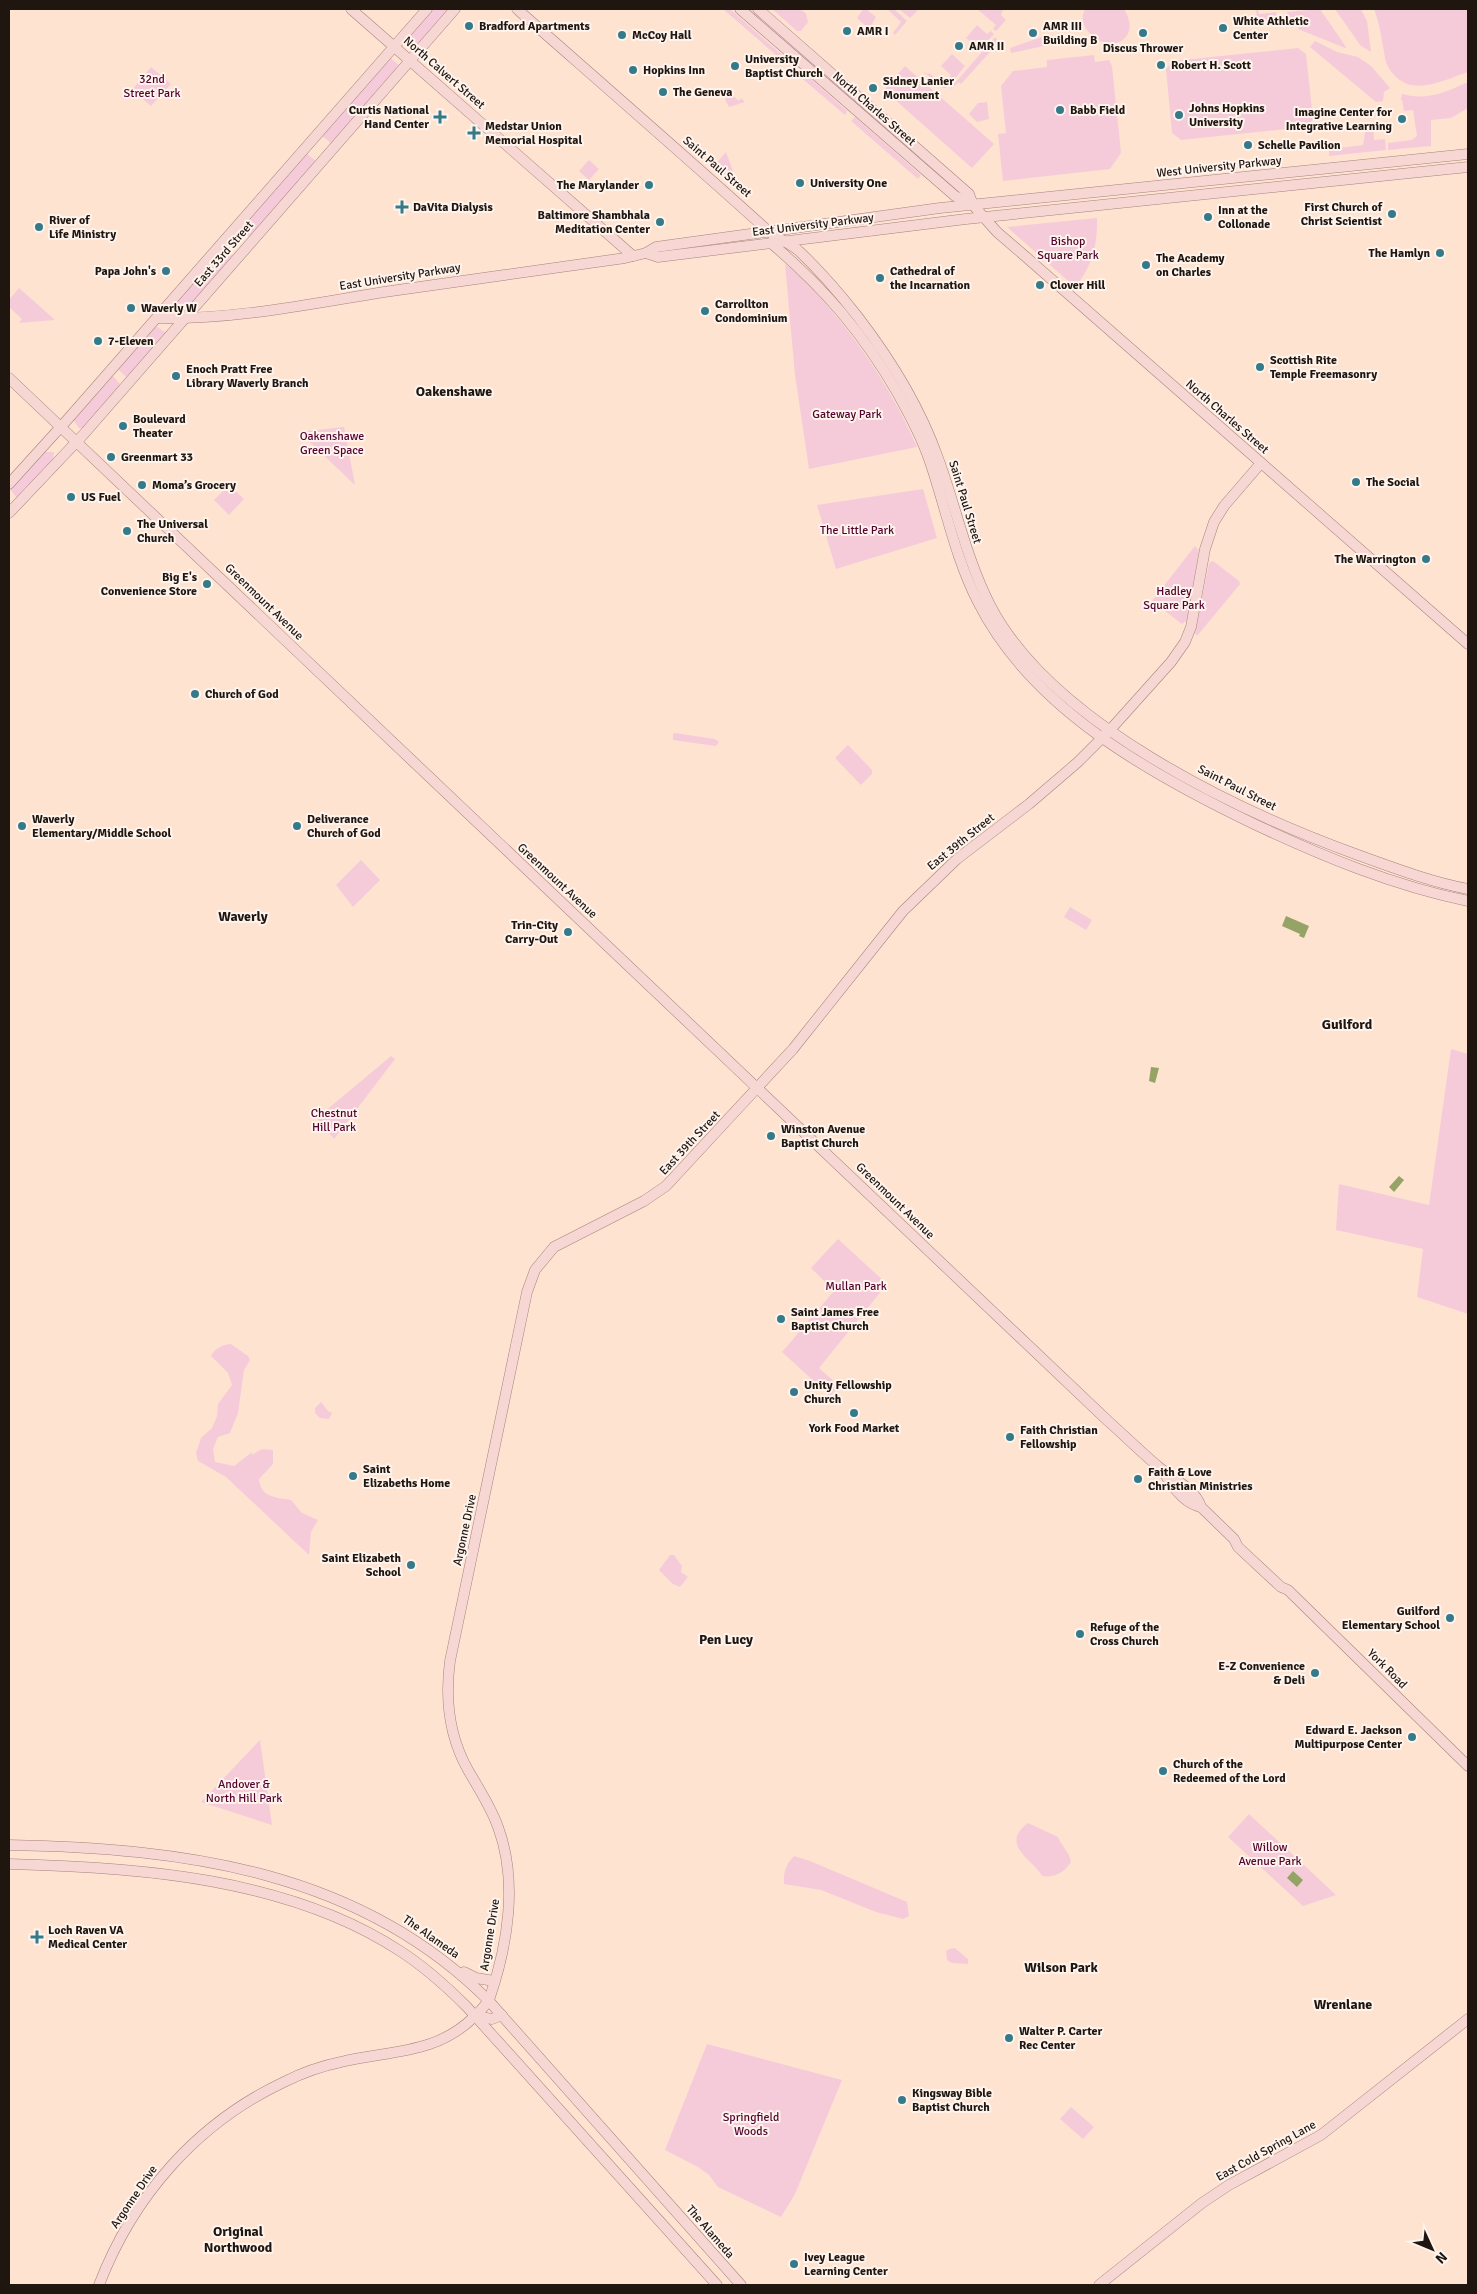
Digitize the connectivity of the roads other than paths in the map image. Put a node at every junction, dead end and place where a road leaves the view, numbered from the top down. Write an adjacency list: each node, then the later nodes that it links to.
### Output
1 (351, 9): 7 (main road, North Calvert Street)
2 (427, 9): 7 (main road, East 33rd Street)
3 (454, 9): 8 (main road, East 33rd Street)
4 (517, 9): 13 (main road, Saint Paul Street)
5 (740, 9): 11 (main road, North Charles Street)
6 (758, 9): 11 (main road, North Charles Street)
7 (394, 46): 8 (main road, North Calvert Street); 18 (main road, East 33rd Street)
8 (410, 59): 17 (main road, North Calvert Street); 19 (main road, East 33rd Street)
9 (1468, 154): 11 (main road, West University Parkway)
10 (1468, 167): 12 (main road, West University Parkway)
11 (972, 205): 12 (main road, North Charles Street); 13 (main road, East University Parkway)
12 (984, 217): 14 (main road, East University Parkway); 23 (main road, North Charles Street)
13 (767, 231): 14 (main road, Saint Paul Street); 16 (main road, East University Parkway)
14 (786, 241): 15 (main road, East University Parkway); 27 (main road, Saint Paul Street)
15 (771, 243): 16 (main road, East University Parkway); 27 (main road, Saint Paul Street)
16 (646, 253): 17 (main road, East University Parkway)
17 (633, 256): 19 (main road, East University Parkway)
18 (157, 318): 19 (main road, East University Parkway); 21 (main road, East 33rd Street)
19 (184, 319): 22 (main road, East 33rd Street)
20 (9, 378): 21 (main road, Greenmount Avenue)
21 (61, 427): 22 (main road, Greenmount Avenue); 24 (main road, East 33rd Street)
22 (76, 442): 25 (main road, East 33rd Street); 30 (main road, Greenmount Avenue)
23 (1261, 463): 26 (main road, North Charles Street); 27 (main road, East 39th Street)
24 (9, 484)
25 (9, 513)
26 (1468, 644)
27 (1107, 734): 28 (main road, Saint Paul Street); 29 (main road, Saint Paul Street); 30 (main road, East 39th Street)
28 (1468, 889)
29 (1468, 901)
30 (758, 1088): 31 (main road, East 39th Street); 32 (main road, Greenmount Avenue)
31 (557, 1244): 37 (main road, Argonne Drive)
32 (1089, 1403): 33 (main road, York Road)
33 (1468, 1766)
34 (9, 1845): 36 (main road, The Alameda)
35 (9, 1864): 39 (main road)
36 (452, 1966): 37 (main road); 38 (main road, The Alameda)
37 (494, 1981): 38 (main road, Argonne Drive)
38 (489, 2001): 39 (main road, Argonne Drive); 40 (main road, The Alameda)
39 (476, 2015): 40 (main road); 42 (main road, Argonne Drive); 43 (main road)
40 (502, 2015): 44 (main road, The Alameda)
41 (1468, 2019): 45 (main road, East Cold Spring Lane)
42 (99, 2285)
43 (717, 2285)
44 (740, 2285)
45 (1099, 2285)

